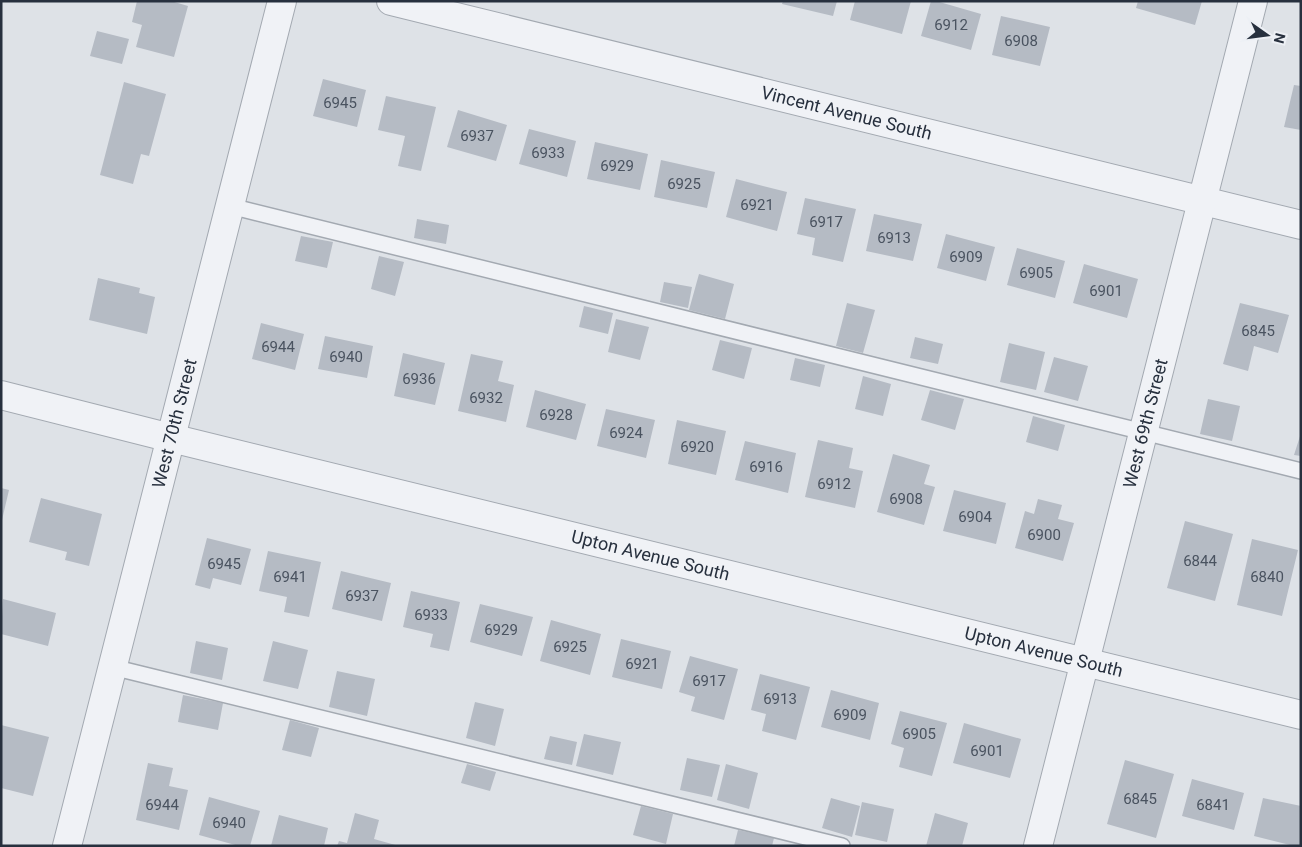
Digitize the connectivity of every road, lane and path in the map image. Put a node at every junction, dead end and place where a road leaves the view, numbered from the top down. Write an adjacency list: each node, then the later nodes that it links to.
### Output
1 (282, 1): 5 (street, West 70th Street)
2 (391, 1): 4 (street, Vincent Avenue South)
3 (1253, 1): 4 (street, West 69th Street)
4 (1201, 200): 6 (street, Vincent Avenue South); 8 (street, West 69th Street)
5 (230, 206): 8 (lane); 9 (street, West 70th Street)
6 (1301, 225)
7 (1, 394): 9 (street, Upton Avenue South)
8 (1144, 432): 10 (lane); 11 (street, West 69th Street)
9 (171, 438): 11 (street, Upton Avenue South); 12 (street, West 70th Street)
10 (1301, 471)
11 (1085, 662): 13 (street, Upton Avenue South); 16 (street, West 69th Street)
12 (112, 667): 14 (street, West 70th Street); 15 (lane)
13 (1301, 715)
14 (67, 846)
15 (842, 846)
16 (1038, 846)

